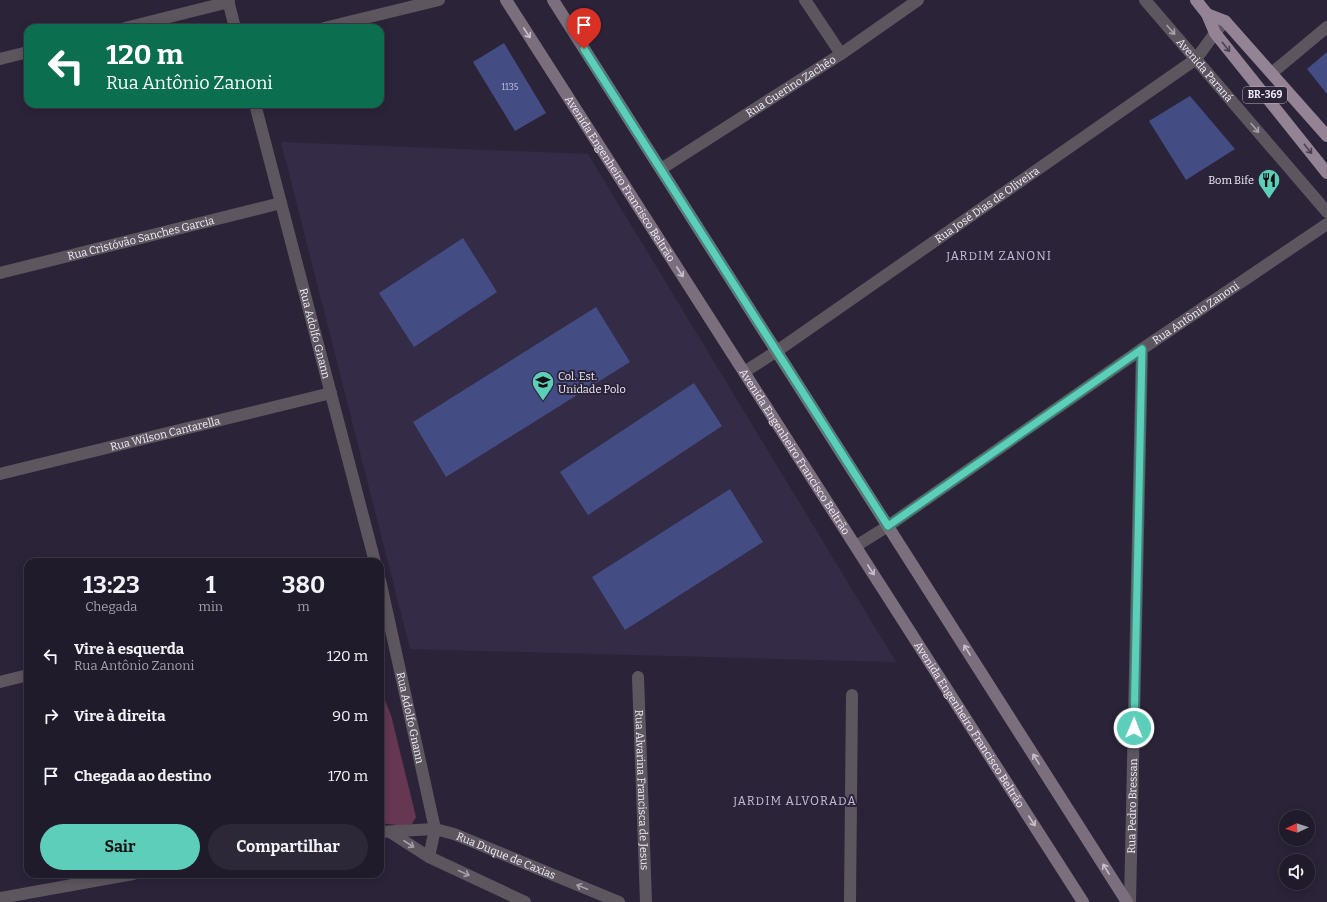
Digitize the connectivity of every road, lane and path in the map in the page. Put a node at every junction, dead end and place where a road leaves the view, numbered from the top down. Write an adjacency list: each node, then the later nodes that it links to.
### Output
1 (439, 0): 13 (street)
2 (506, 0): 31 (street, Avenida Engenheiro Francisco Beltrão, one-way to 31)
3 (553, 0): 23 (street)
4 (805, 0): 17 (street)
5 (918, 0): 17 (street, Rua Guerino Zachêo)
6 (1145, 0): 19 (street, Avenida Paraná, one-way to 19)
7 (1196, 0): 9 (main road, BR-369)
8 (228, 1): 11 (street); 12 (street)
9 (1207, 14): 10 (main road, BR-369); 15 (main road, BR-369)
10 (1225, 22): 15 (street, Rua José Dias de Oliveira); 20 (main road, BR-369)
11 (140, 24)
12 (234, 24)
13 (340, 24)
14 (1327, 27): 20 (street)
15 (1215, 33): 19 (street, Rua José Dias de Oliveira); 24 (main road, BR-369, one-way to 24)
16 (24, 53): 18 (street)
17 (841, 54): 23 (street, Rua Guerino Zachêo)
18 (0, 59)
19 (1196, 59): 26 (street, Avenida Paraná, one-way to 26); 30 (street, Rua José Dias de Oliveira)
20 (1272, 73): 22 (main road, BR-369)
21 (256, 108): 25 (street, Rua Adolfo Gnann)
22 (1327, 136)
23 (661, 169): 30 (street)
24 (1327, 173)
25 (281, 203): 28 (street, Rua Cristóvão Sanches Garcia); 32 (street, Rua Adolfo Gnann)
26 (1327, 212)
27 (1327, 224): 29 (street, Rua Antônio Zanoni)
28 (0, 273)
29 (1142, 349): 34 (street, Rua Antônio Zanoni); 53 (street, Rua Pedro Bressan)
30 (777, 351): 31 (street, Rua José Dias de Oliveira); 34 (street)
31 (744, 372): 35 (street, Avenida Engenheiro Francisco Beltrão)
32 (331, 393): 33 (street, Rua Wilson Cantarella); 36 (street, Rua Adolfo Gnann)
33 (0, 474)
34 (888, 526): 35 (street, Rua Antônio Zanoni); 52 (street, one-way to 34)
35 (856, 546): 51 (street, Avenida Engenheiro Francisco Beltrão, one-way to 51)
36 (374, 558)
37 (384, 599): 42 (street, Rua Adolfo Gnann)
38 (24, 676): 40 (street)
39 (638, 677): 49 (street, Rua Alvarina Francisca de Jesus)
40 (0, 682)
41 (852, 696): 50 (street)
42 (434, 829): 43 (street, Rua Duque de Caxias); 44 (street, Rua Adolfo Gnann); 48 (street, Rua Duque de Caxias, one-way to 42)
43 (385, 832): 44 (street, Rua Duque de Caxias, one-way to 44)
44 (429, 857): 47 (street, Rua Duque de Caxias, one-way to 47)
45 (111, 878): 46 (street)
46 (0, 898)
47 (525, 902)
48 (618, 902)
49 (646, 902)
50 (850, 902)
51 (1083, 902)
52 (1127, 902)
53 (1130, 902)

